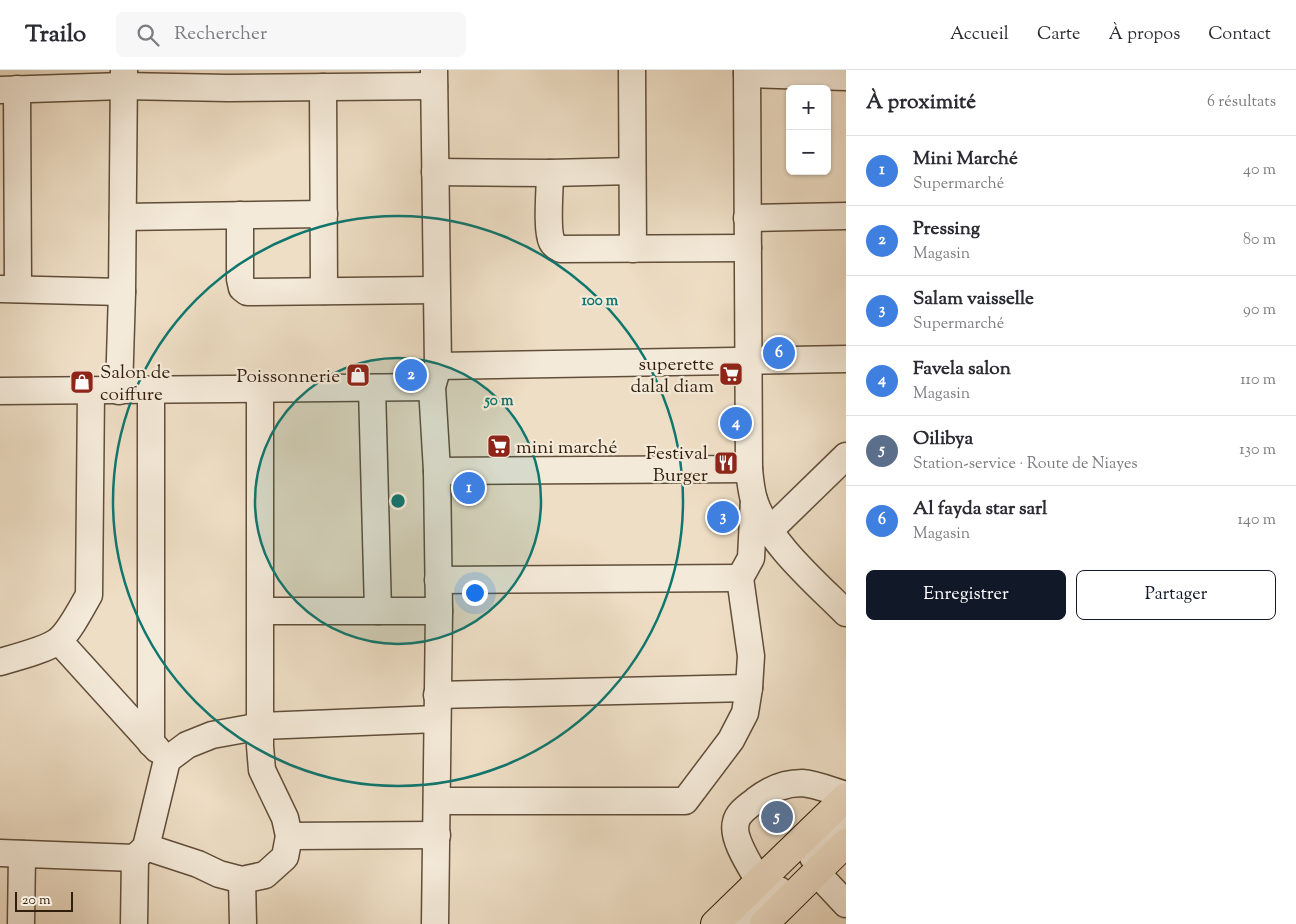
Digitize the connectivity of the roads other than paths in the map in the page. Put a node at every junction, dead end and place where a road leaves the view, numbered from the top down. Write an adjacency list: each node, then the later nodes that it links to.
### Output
1 (632, 70): 8 (street)
2 (747, 72): 3 (street); 16 (street)
3 (846, 77)
4 (124, 78): 6 (street); 7 (street); 15 (street)
5 (434, 78): 6 (street); 9 (street)
6 (323, 87): 11 (street)
7 (9, 89): 14 (street)
8 (632, 171): 10 (street); 18 (street)
9 (435, 172): 10 (street); 20 (street)
10 (550, 173): 18 (street)
11 (324, 214): 12 (street); 22 (street)
12 (240, 215): 15 (street); 22 (street)
13 (846, 216): 16 (street)
14 (9, 217): 19 (street)
15 (123, 217): 21 (street)
16 (747, 218): 17 (street)
17 (748, 248): 18 (street); 24 (street)
18 (633, 249)
19 (9, 289): 21 (street)
20 (436, 290): 22 (street); 25 (street)
21 (122, 292): 29 (street)
22 (324, 292)
23 (846, 359): 24 (street)
24 (748, 360): 25 (street); 33 (street)
25 (435, 377): 26 (street); 34 (street)
26 (372, 388): 27 (street); 40 (street)
27 (260, 389): 30 (street); 41 (street)
28 (91, 390): 29 (street); 31 (street); 43 (street)
29 (118, 390): 30 (street)
30 (151, 390): 48 (street)
31 (0, 391)
32 (846, 456): 36 (street)
33 (748, 469): 34 (street); 35 (street)
34 (438, 471): 38 (street)
35 (754, 499): 36 (street); 37 (street)
36 (770, 530): 42 (street)
37 (740, 578): 38 (street); 45 (street)
38 (438, 580): 39 (street)
39 (439, 610): 40 (street); 46 (street)
40 (378, 611): 41 (street)
41 (261, 612): 47 (street)
42 (846, 613)
43 (58, 641): 44 (street); 48 (street)
44 (0, 662)
45 (749, 688): 46 (street); 50 (street)
46 (437, 707): 47 (street); 50 (street)
47 (261, 726): 48 (street); 53 (street)
48 (159, 752): 55 (street)
49 (846, 796): 59 (main road); 59 (street)
50 (437, 801): 52 (street)
51 (846, 824): 66 (street)
52 (437, 835): 53 (street); 64 (street)
53 (289, 836): 58 (street)
54 (846, 843): 57 (main road)
55 (140, 853): 56 (street); 58 (street); 62 (street)
56 (11, 854): 61 (street)
57 (816, 872): 60 (street); 67 (main road)
58 (242, 880): 63 (street)
59 (759, 881): 65 (main road)
60 (846, 904)
61 (21, 924)
62 (134, 924)
63 (243, 924)
64 (435, 924)
65 (715, 924)
66 (745, 924)
67 (764, 924)

